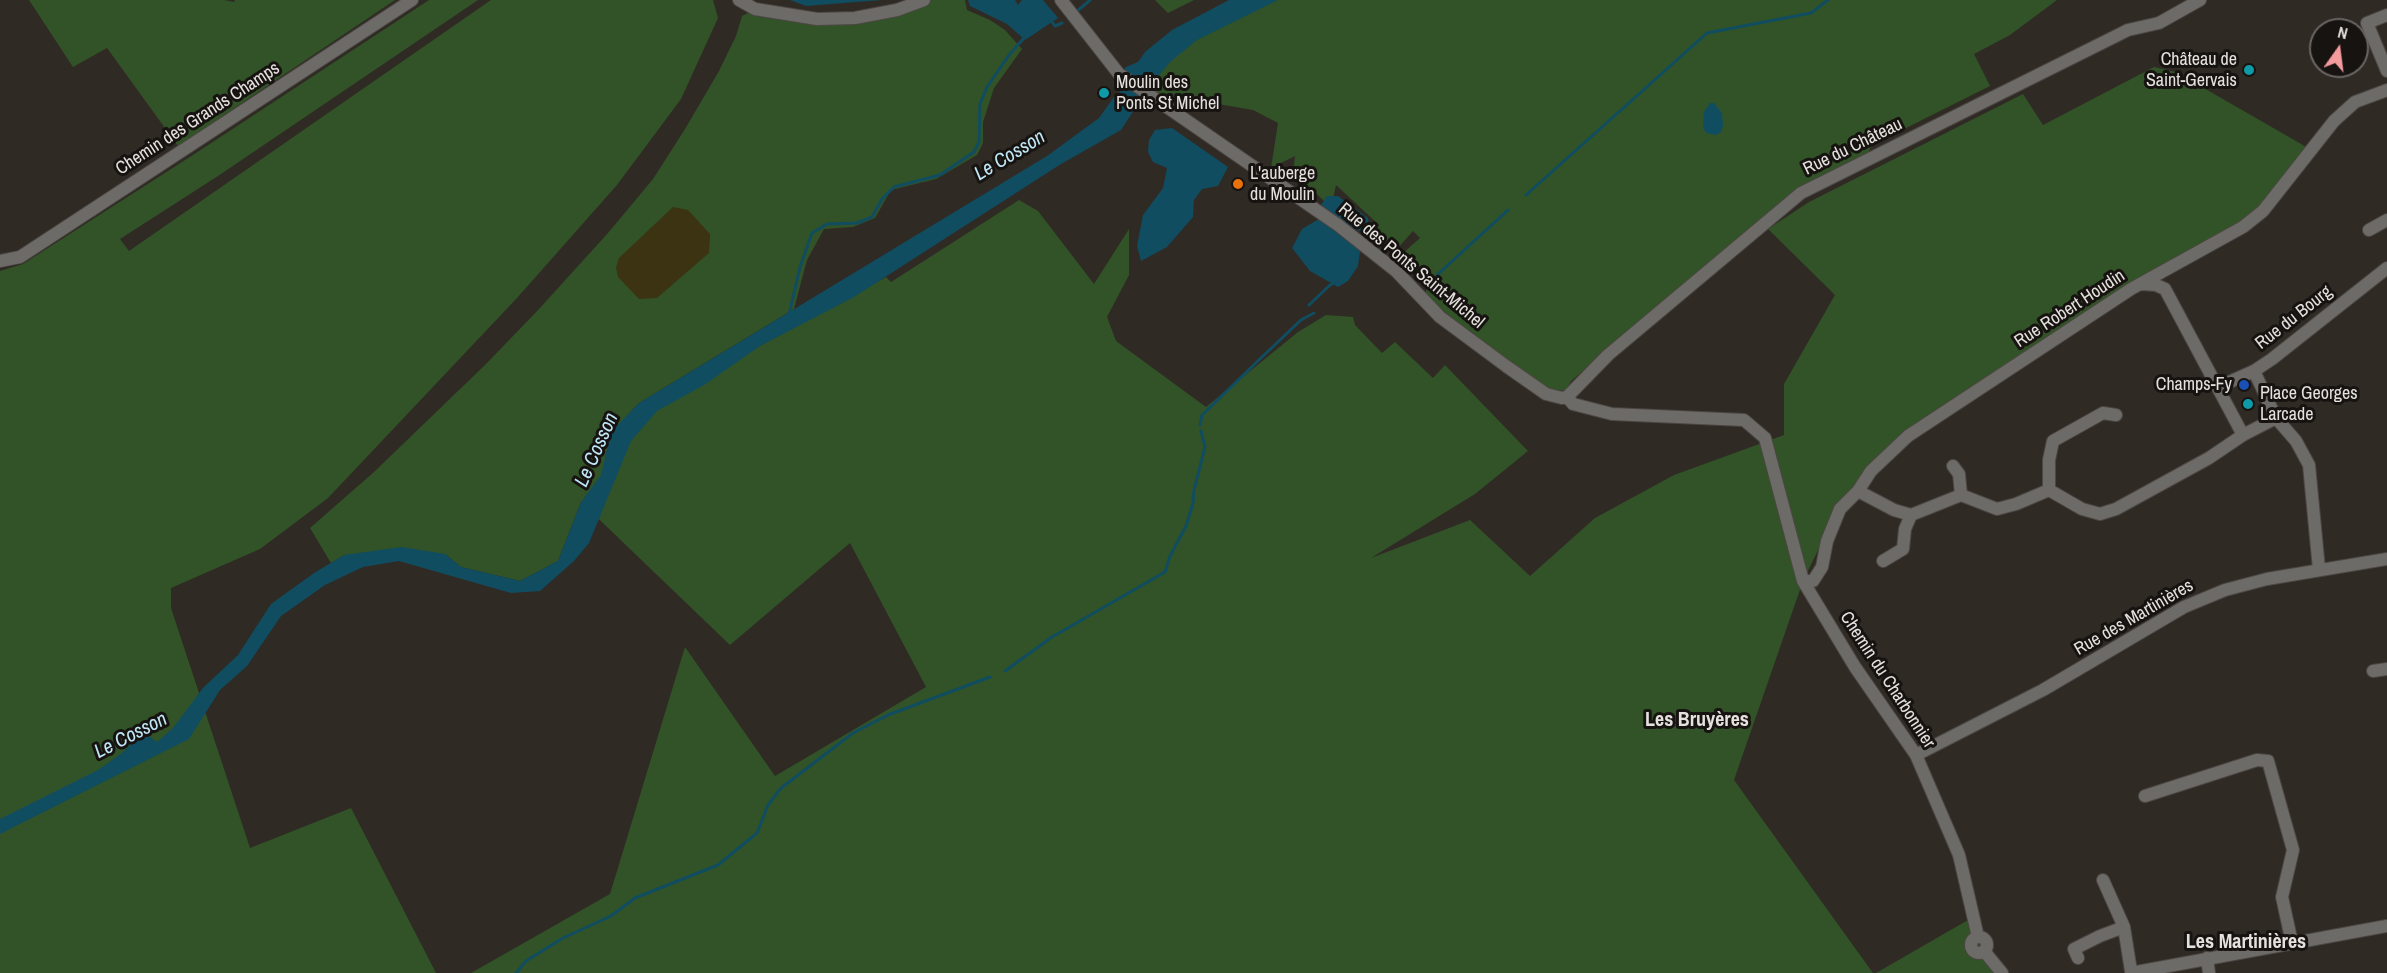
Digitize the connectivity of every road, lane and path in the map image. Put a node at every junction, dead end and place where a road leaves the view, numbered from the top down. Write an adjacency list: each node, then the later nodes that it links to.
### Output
1 (412, 0): 11 (street, Chemin des Grands Champs)
2 (739, 0): 3 (street)
3 (924, 0)
4 (1061, 0): 18 (street, Rue des Ponts Saint-Michel)
5 (2200, 0): 18 (street, Rue du Château)
6 (2387, 15): 7 (street)
7 (2387, 71)
8 (2387, 90): 12 (street, Rue Robert Houdin)
9 (2387, 220): 10 (street)
10 (2369, 230)
11 (0, 261)
12 (2173, 265): 14 (street, Rue Robert Houdin); 15 (street)
13 (2387, 268): 16 (street, Rue du Bourg)
14 (2142, 284): 15 (street); 23 (street, Rue Robert Houdin)
15 (2165, 289): 17 (street)
16 (2254, 371): 17 (street, Rue du Bourg); 20 (street)
17 (2218, 387): 21 (street)
18 (1567, 397): 30 (street, Rue des Ponts Saint-Michel)
19 (2116, 415): 24 (street)
20 (2276, 418): 21 (street); 29 (street)
21 (2243, 435): 24 (street)
22 (1953, 466): 25 (street)
23 (1858, 490): 26 (street); 30 (street, Rue Robert Houdin)
24 (2049, 490): 25 (street)
25 (1961, 495): 26 (street)
26 (1911, 515): 28 (street)
27 (2387, 559): 29 (street, Rue des Martinières)
28 (1883, 561)
29 (2319, 569): 33 (street, Rue des Martinières)
30 (1803, 581): 33 (street, Chemin du Charbonnier)
31 (2387, 669): 32 (street)
32 (2373, 671)
33 (1916, 755): 42 (street, Chemin du Charbonnier)
34 (2145, 796): 38 (street)
35 (2103, 880): 37 (street)
36 (2387, 926): 38 (street)
37 (2124, 927): 39 (street); 41 (street)
38 (2292, 943): 40 (street)
39 (2078, 958)
40 (2207, 958): 41 (street); 43 (street)
41 (2131, 972)
42 (2002, 973)
43 (2209, 973)

